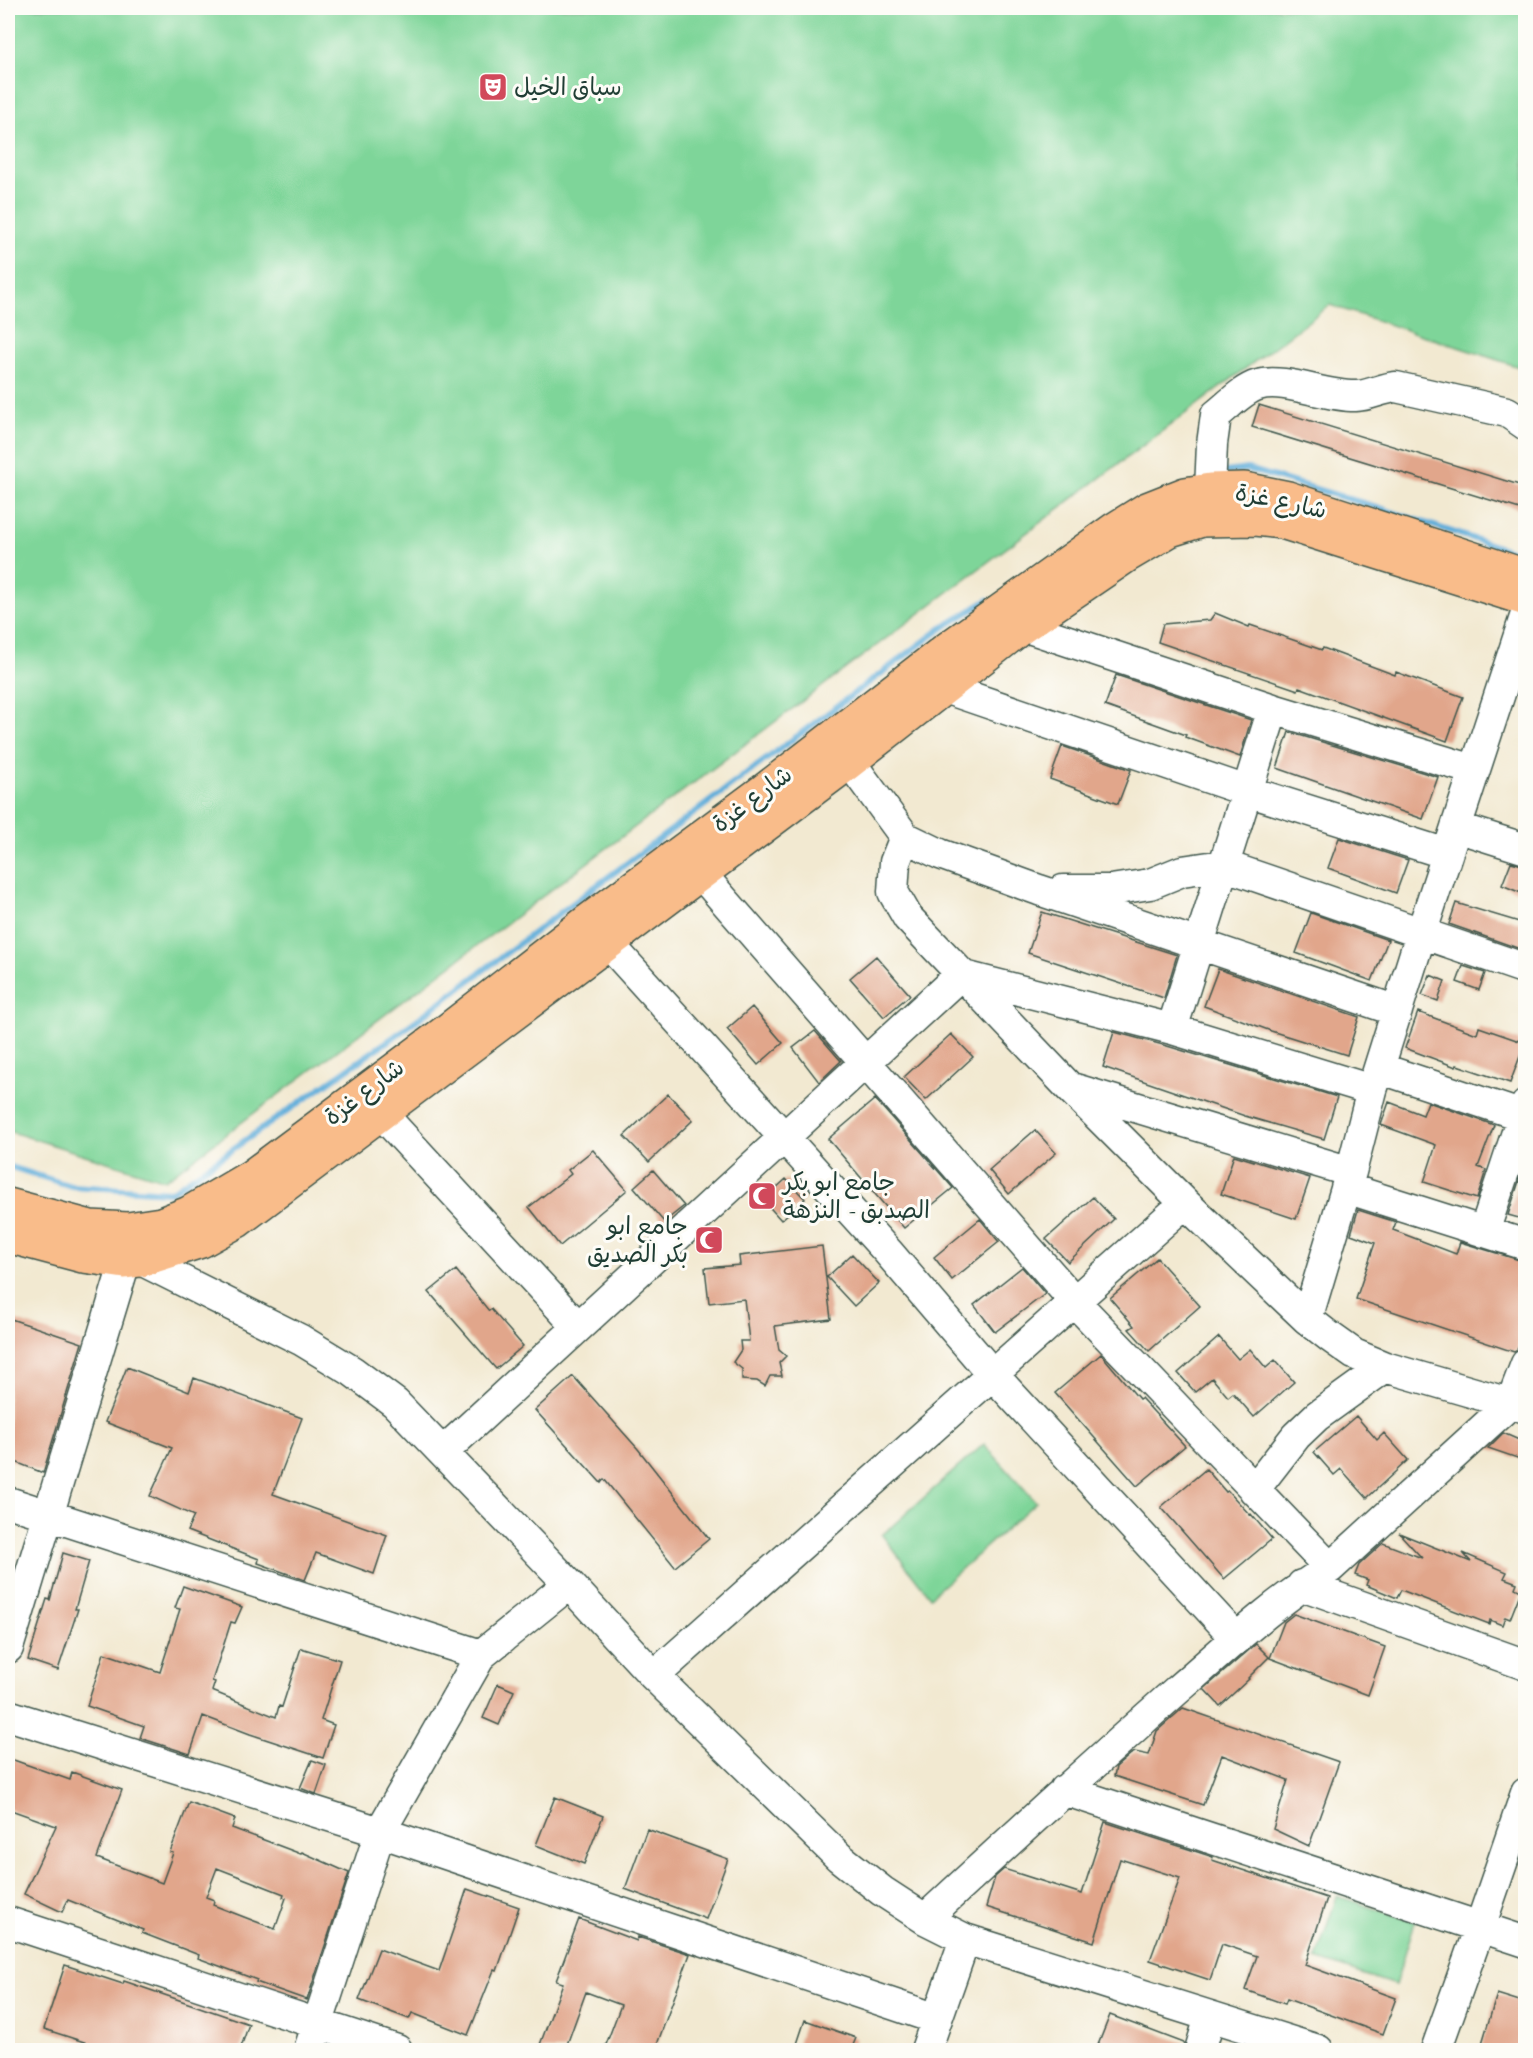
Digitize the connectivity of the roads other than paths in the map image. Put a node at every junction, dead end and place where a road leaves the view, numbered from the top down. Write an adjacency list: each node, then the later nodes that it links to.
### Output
1 (1526, 425): 2 (street)
2 (1210, 490): 3 (main road, شارع غزة); 9 (main road, شارع غزة)
3 (1526, 576)
4 (1526, 599): 6 (main road, شارع غزة)
5 (1526, 614): 10 (street)
6 (1023, 626): 7 (main road, شارع غزة); 8 (street)
7 (944, 688): 9 (main road, شارع غزة); 11 (street)
8 (1273, 709): 10 (street); 11 (street)
9 (841, 750): 12 (street); 16 (main road, شارع غزة); 33 (main road, شارع غزة)
10 (1474, 770): 13 (street)
11 (1247, 791): 13 (street); 15 (street)
12 (905, 837): 17 (street); 22 (street)
13 (1452, 841): 14 (street); 18 (street)
14 (1526, 849)
15 (1223, 865): 17 (street); 18 (street); 20 (street)
16 (701, 874): 19 (main road, شارع غزة); 25 (street)
17 (1039, 890): 20 (street)
18 (1421, 934): 21 (street); 23 (street)
19 (607, 942): 28 (main road, شارع غزة); 30 (street)
20 (1199, 944): 23 (street); 24 (street)
21 (1526, 969)
22 (960, 975): 24 (street); 25 (street); 27 (street)
23 (1397, 1011): 26 (street)
24 (1172, 1029): 26 (street)
25 (866, 1063): 30 (street); 38 (street)
26 (1376, 1079): 29 (street); 31 (street)
27 (1069, 1087): 31 (street); 32 (street)
28 (381, 1113): 37 (main road, شارع غزة); 40 (street)
29 (1524, 1113): 34 (street)
30 (784, 1138): 40 (street); 43 (street)
31 (1349, 1180): 34 (street); 39 (street)
32 (1185, 1203): 38 (street); 39 (street)
33 (8, 1205)
34 (1484, 1232): 36 (street)
35 (8, 1236): 37 (main road, شارع غزة)
36 (1526, 1245)
37 (133, 1261): 45 (street); 48 (street)
38 (1075, 1302): 43 (street); 46 (street)
39 (1307, 1319): 42 (street)
40 (578, 1327): 45 (street)
41 (1526, 1364): 44 (street)
42 (1384, 1367): 44 (street); 46 (street)
43 (993, 1375): 52 (street); 56 (street)
44 (1518, 1405): 49 (street)
45 (443, 1452): 50 (street)
46 (1254, 1490): 49 (street)
47 (8, 1502): 48 (street)
48 (49, 1515): 53 (street); 54 (street)
49 (1330, 1568): 51 (street)
50 (569, 1584): 54 (street); 56 (street)
51 (1302, 1585): 52 (street); 55 (street)
52 (1237, 1639): 58 (street)
53 (8, 1648)
54 (481, 1655): 60 (street)
55 (1526, 1665)
56 (654, 1676): 61 (street)
57 (8, 1715): 60 (street)
58 (1064, 1790): 61 (street); 63 (street)
59 (1526, 1793): 63 (street)
60 (380, 1832): 67 (street); 68 (street)
61 (926, 1919): 64 (street)
62 (8, 1922): 68 (street)
63 (1480, 1928): 65 (street); 73 (street)
64 (965, 1939): 66 (street); 67 (street)
65 (1526, 1942)
66 (1210, 2017): 71 (street); 72 (street)
67 (937, 2019): 70 (street)
68 (313, 2038): 69 (street)
69 (397, 2050)
70 (926, 2050)
71 (1200, 2050)
72 (1318, 2050)
73 (1436, 2050)

